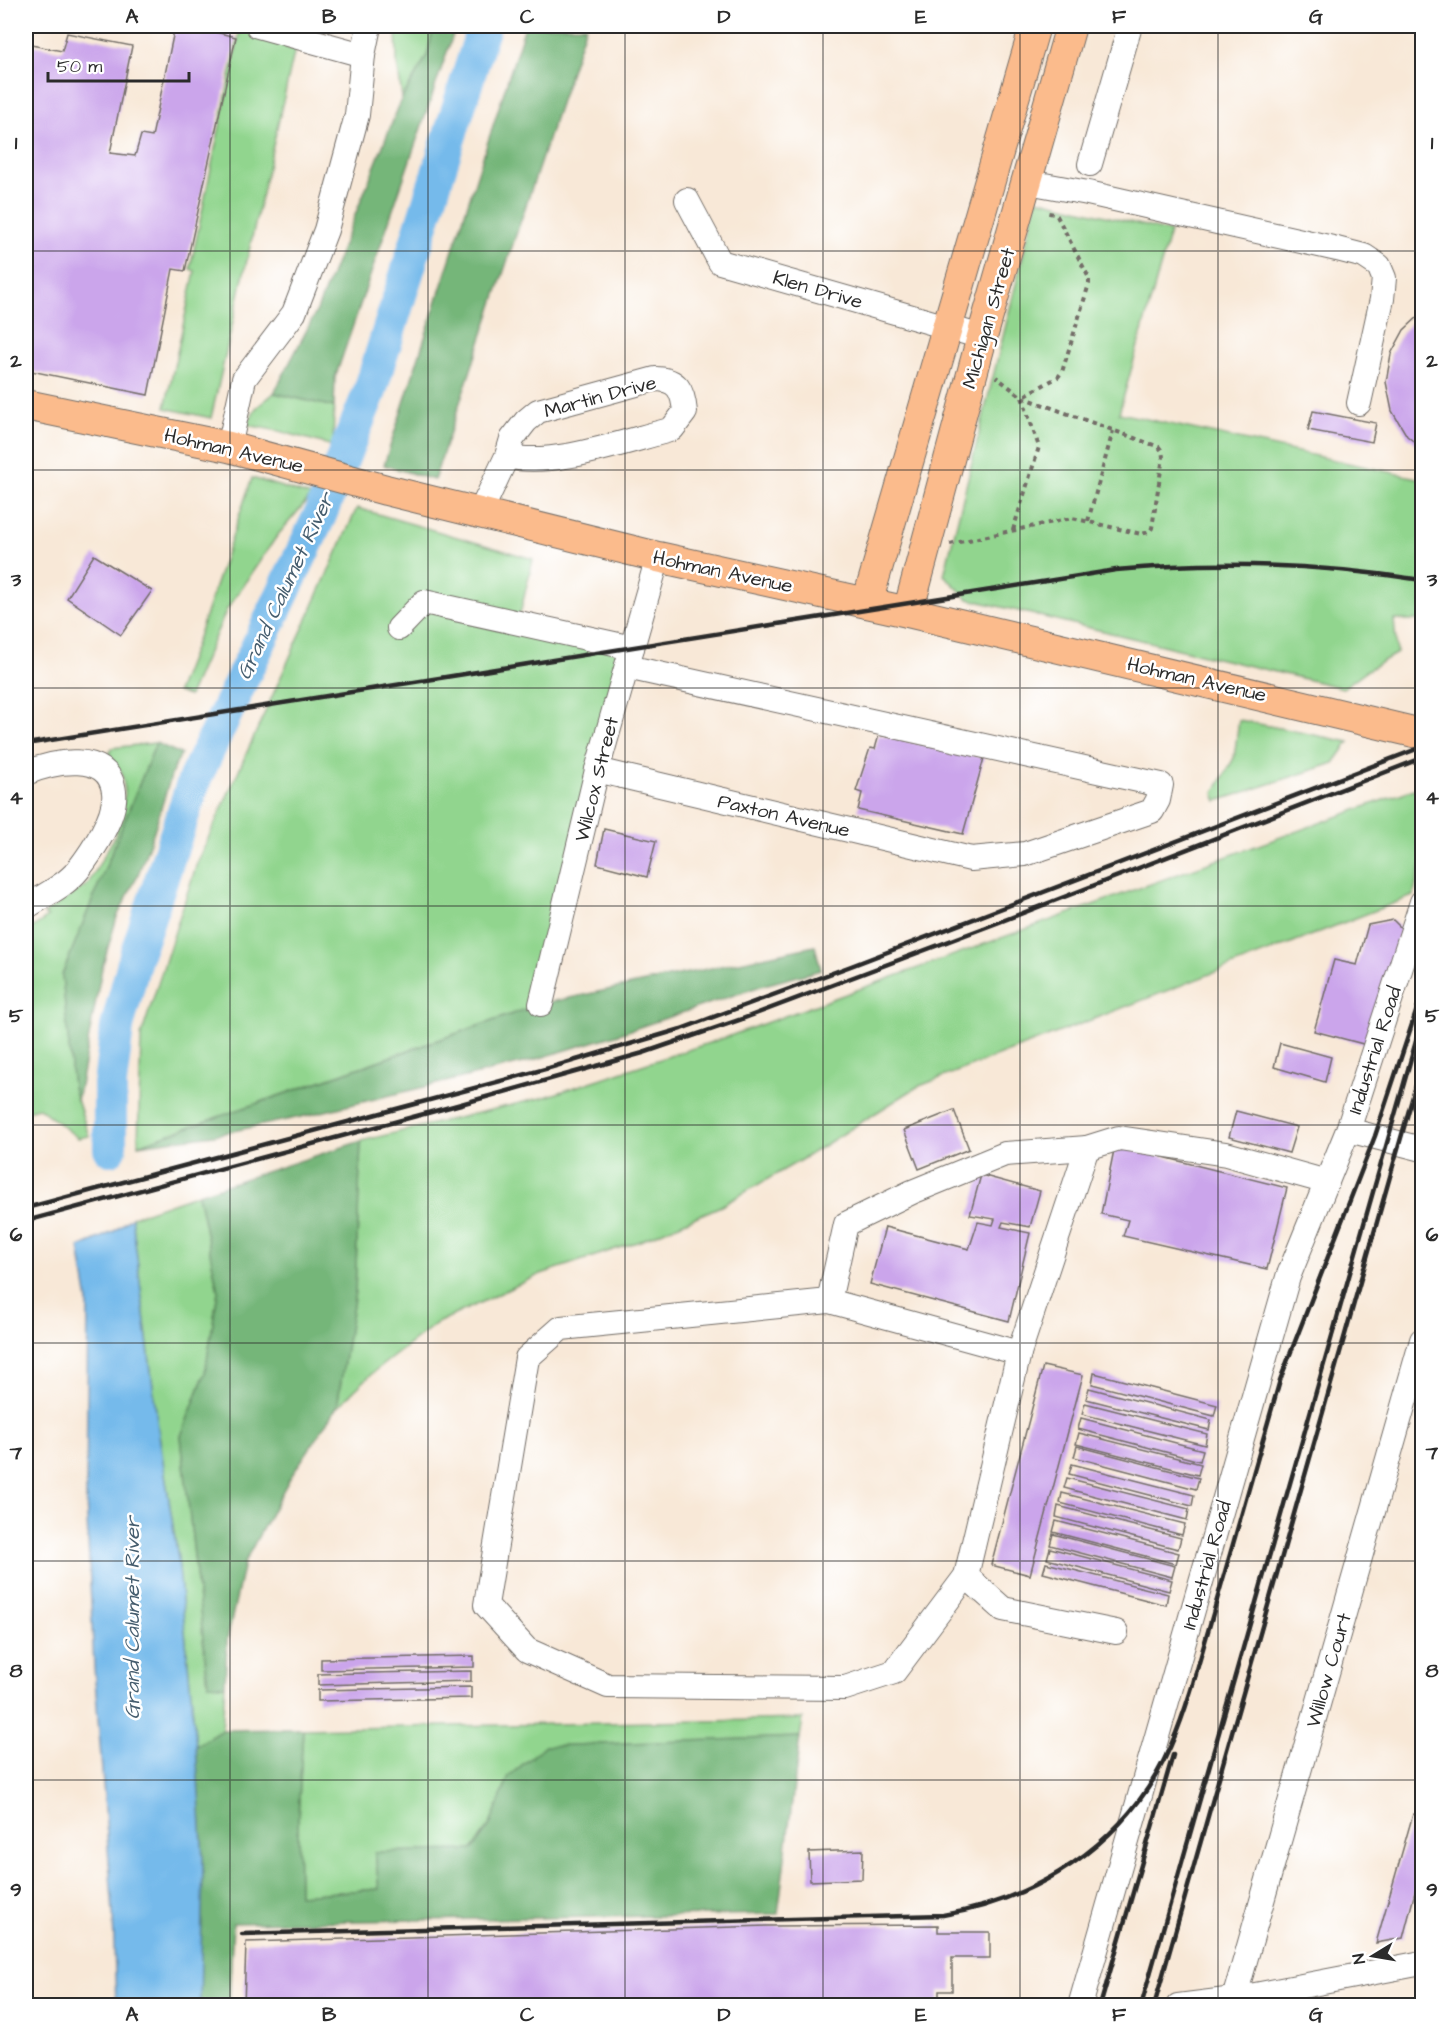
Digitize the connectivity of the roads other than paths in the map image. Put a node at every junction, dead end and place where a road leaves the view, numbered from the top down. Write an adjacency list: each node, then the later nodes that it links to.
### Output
1 (258, 26): 6 (street)
2 (369, 26): 6 (street)
3 (1035, 26): 10 (main road, Michigan Street)
4 (1071, 26): 8 (main road, Michigan Street)
5 (1130, 26): 7 (street)
6 (363, 55): 14 (street)
7 (1090, 164)
8 (1028, 182): 11 (main road, Michigan Street); 12 (street)
9 (687, 200): 10 (street, Klen Drive)
10 (948, 326): 11 (street, Klen Drive); 18 (main road, Michigan Street)
11 (982, 337): 19 (main road, Michigan Street)
12 (1359, 403)
13 (26, 405): 14 (main road, Hohman Avenue)
14 (229, 447): 16 (main road, Hohman Avenue)
15 (507, 456): 15 (street, Martin Drive); 16 (street, Martin Drive)
16 (480, 513): 17 (main road, Hohman Avenue)
17 (658, 557): 18 (main road, Hohman Avenue); 21 (street, Wilcox Street)
18 (867, 603): 19 (main road, Hohman Avenue)
19 (909, 612): 22 (main road, Hohman Avenue)
20 (399, 628): 21 (street)
21 (629, 657): 23 (street, Wilcox Street); 23 (street, Paxton Avenue)
22 (1422, 734)
23 (597, 770): 27 (street, Wilcox Street)
24 (26, 773): 26 (street)
25 (1422, 902): 28 (street, Industrial Road)
26 (26, 907)
27 (542, 1004)
28 (1348, 1130): 30 (street, Industrial Road); 31 (street, Industrial Road)
29 (1087, 1148): 31 (street); 32 (street); 34 (street)
30 (1422, 1149)
31 (1327, 1182): 39 (street, Industrial Road)
32 (829, 1300): 34 (street); 35 (street)
33 (1422, 1343): 38 (street, Willow Court)
34 (1018, 1353): 35 (street)
35 (966, 1576): 36 (street)
36 (1116, 1632)
37 (1422, 1963): 38 (street)
38 (1233, 2002): 40 (street)
39 (1080, 2006)
40 (1179, 2006)

